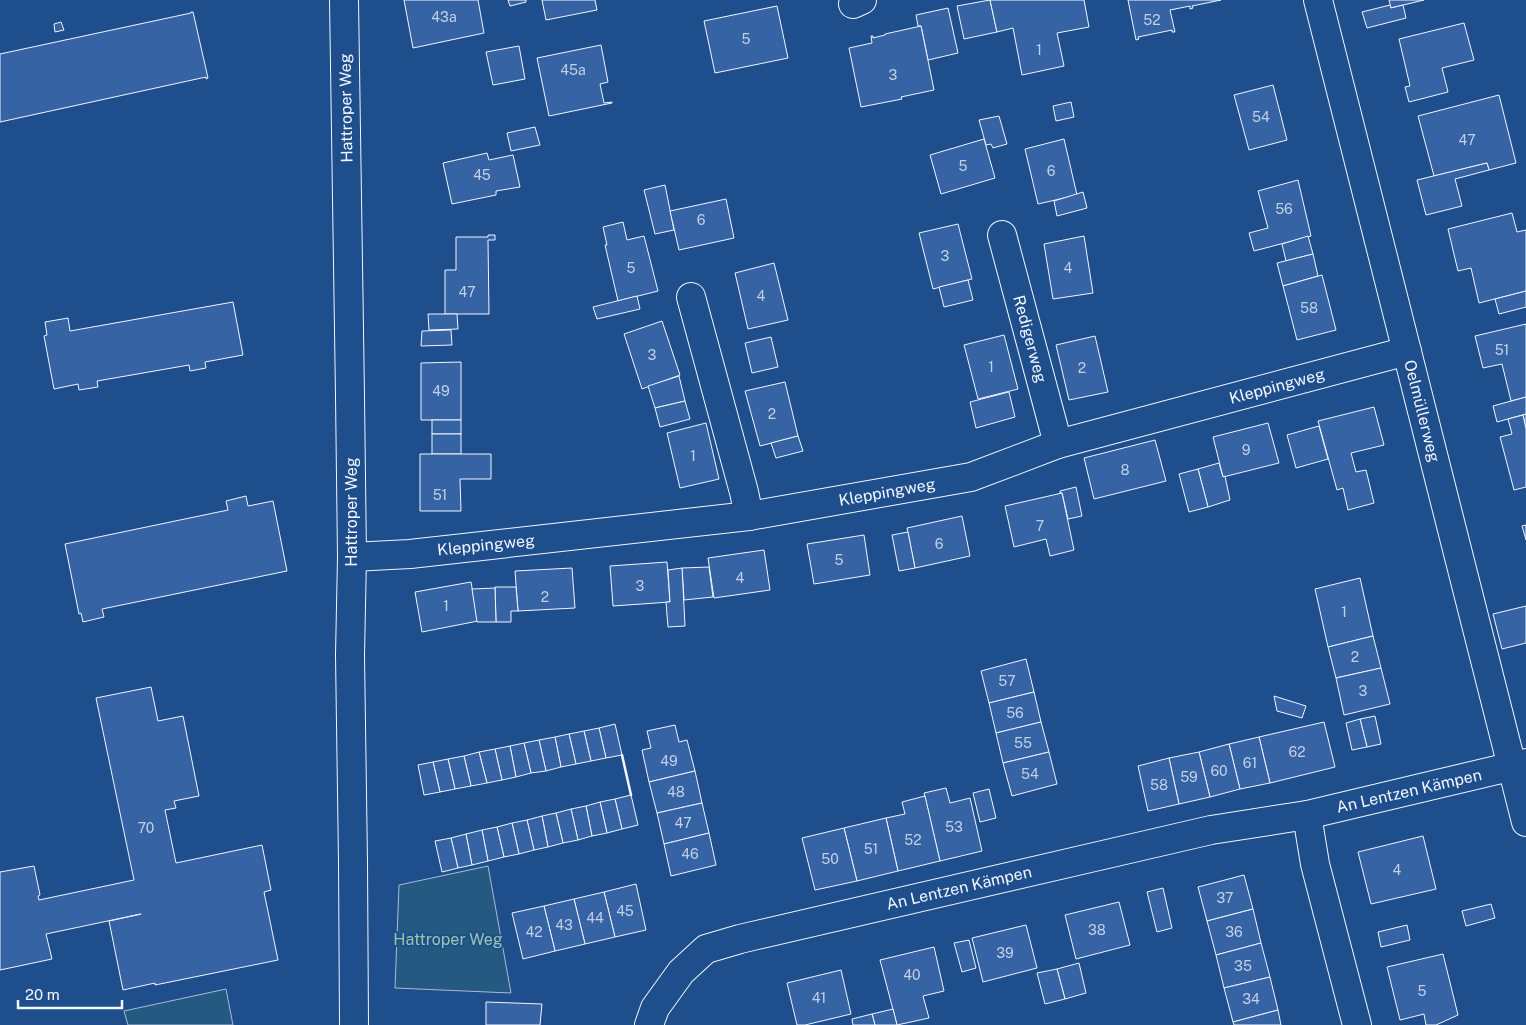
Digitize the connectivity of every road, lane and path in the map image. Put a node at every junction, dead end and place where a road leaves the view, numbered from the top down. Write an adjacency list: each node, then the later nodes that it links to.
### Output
1 (344, 0): 8 (street, Hattroper Weg)
2 (1318, 0): 5 (street, Oelmüllerweg)
3 (1002, 235): 6 (street, Redigerweg)
4 (691, 297): 7 (street)
5 (1407, 351): 6 (street, Kleppingweg); 9 (street, Oelmüllerweg)
6 (1058, 444): 7 (street, Kleppingweg)
7 (749, 516): 8 (street, Kleppingweg)
8 (352, 557): 12 (street, Hattroper Weg)
9 (1519, 765): 10 (street, An Lentzen Kämpen); 11 (street, Oelmüllerweg)
10 (1307, 815): 13 (street, An Lentzen Kämpen); 14 (street)
11 (1526, 822)
12 (354, 1025)
13 (649, 1025)
14 (1357, 1025)

